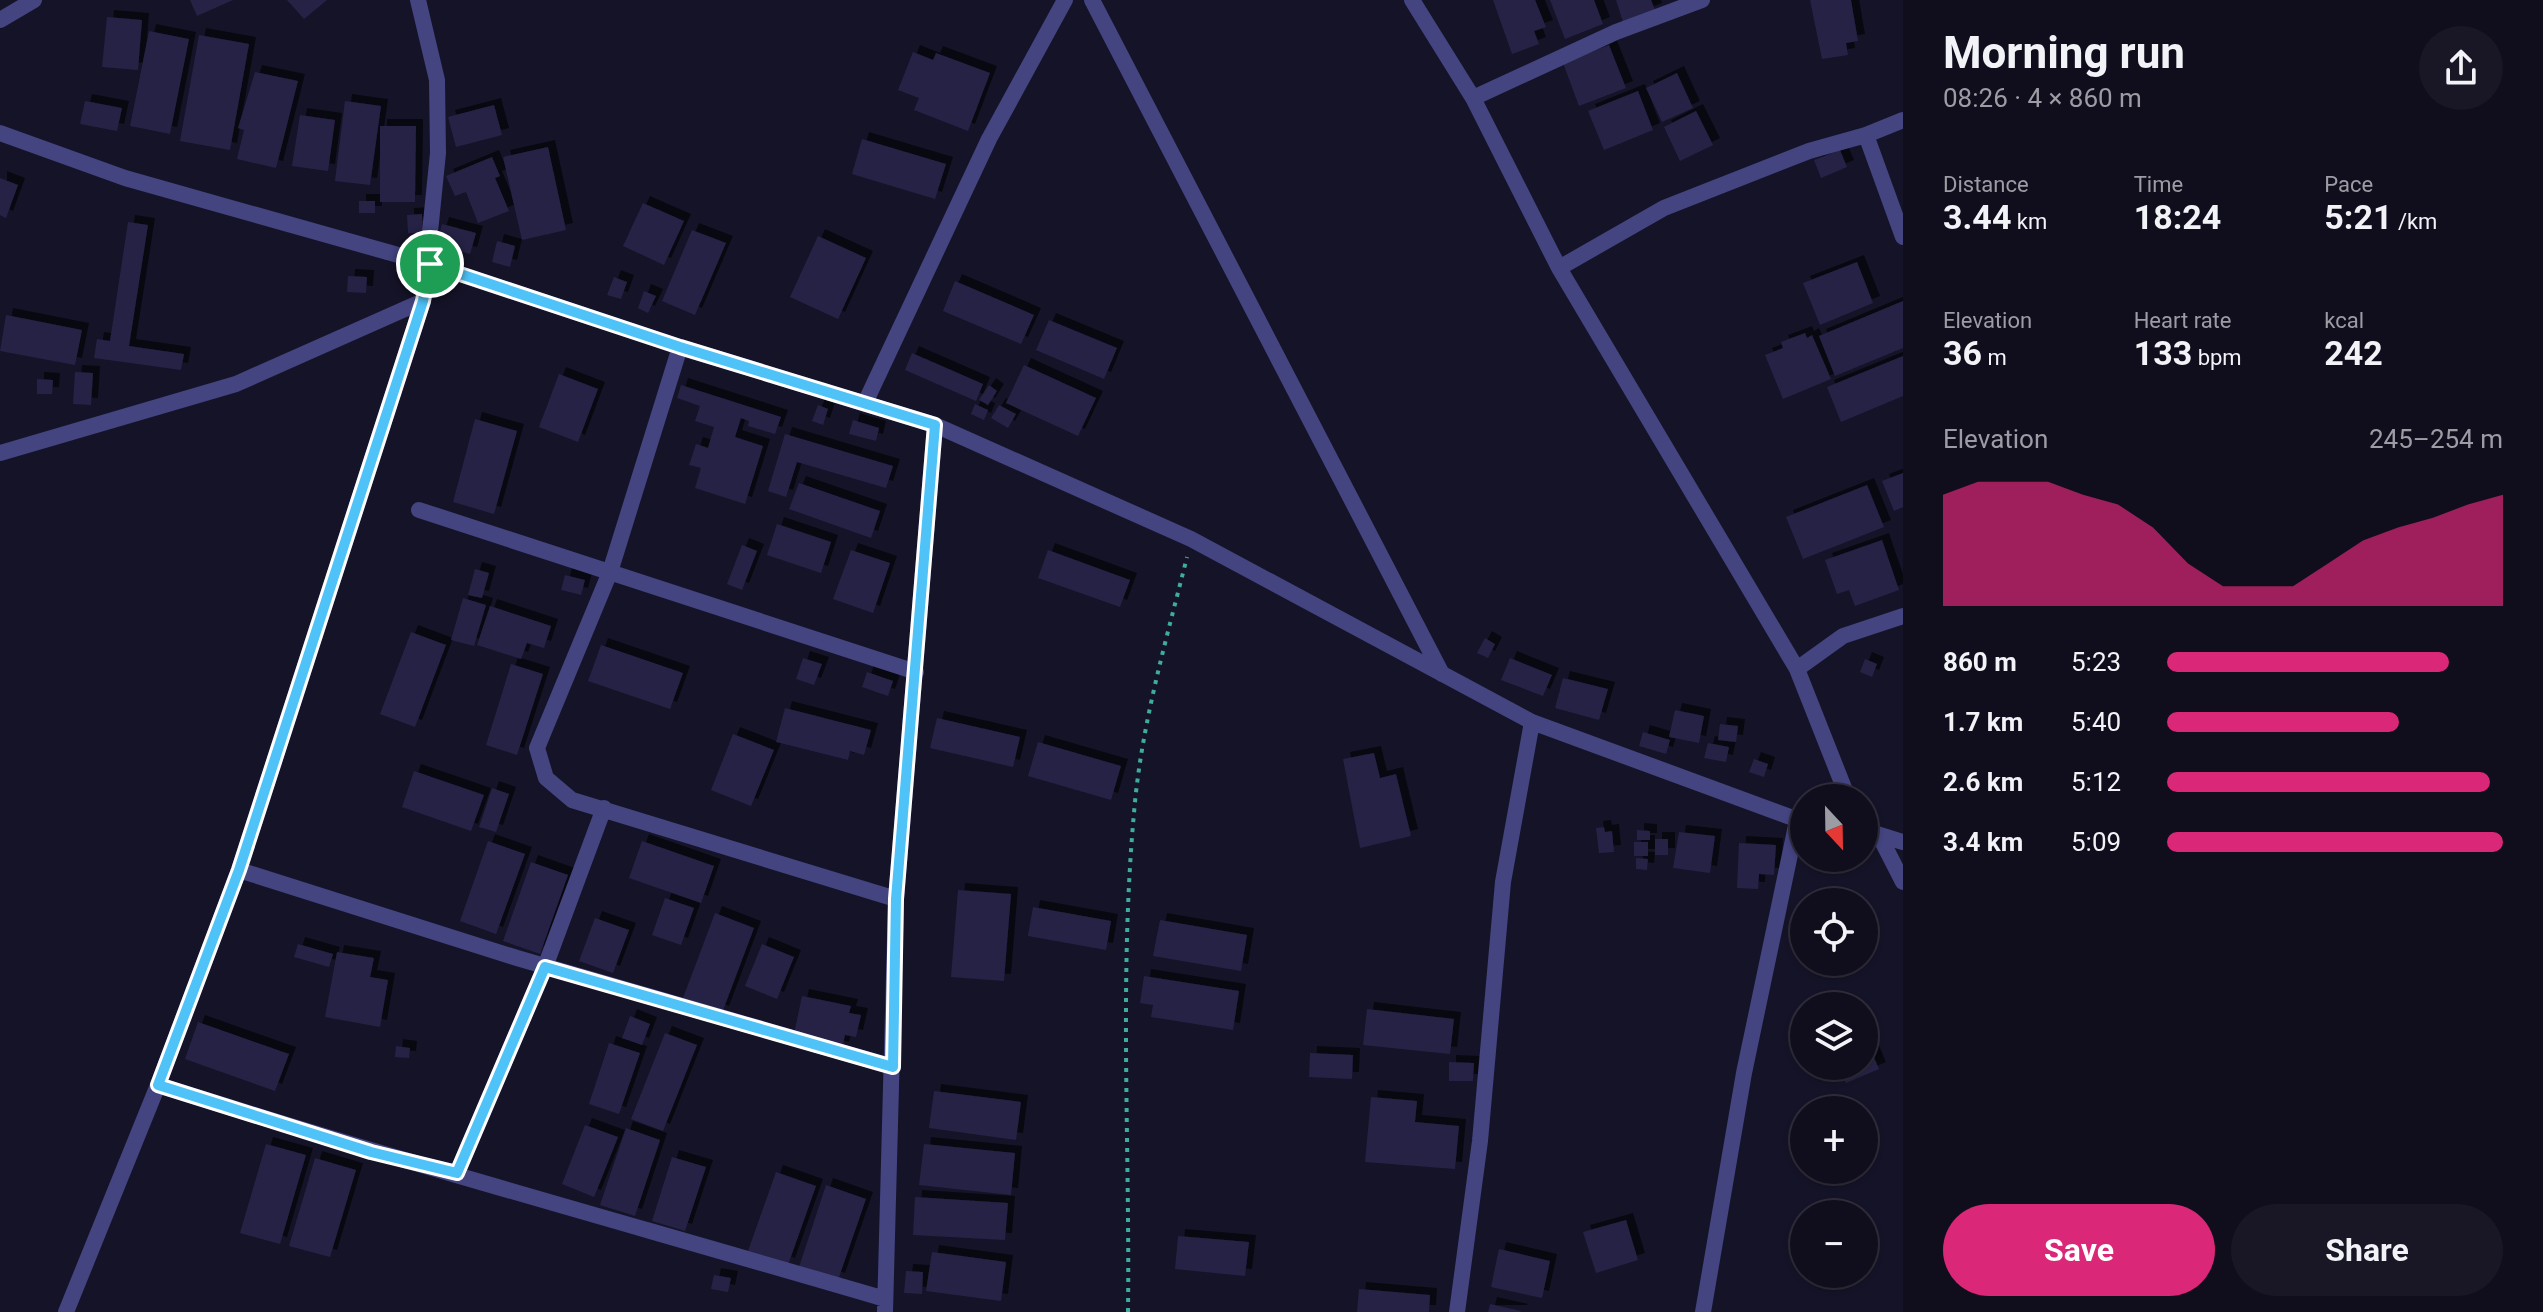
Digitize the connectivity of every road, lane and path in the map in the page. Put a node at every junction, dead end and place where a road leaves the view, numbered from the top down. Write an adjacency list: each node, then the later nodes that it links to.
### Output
1 (34, 0): 7 (street)
2 (418, 0): 13 (street)
3 (1065, 0): 17 (street)
4 (1092, 0): 26 (street)
5 (1412, 0): 8 (street)
6 (1702, 0): 8 (street)
7 (0, 20)
8 (1473, 98): 14 (street)
9 (1903, 120): 11 (street)
10 (0, 133): 13 (street)
11 (1866, 135): 12 (street); 14 (street)
12 (1903, 237)
13 (430, 264): 15 (street); 16 (street)
14 (1559, 268): 24 (street)
15 (423, 301): 19 (street); 34 (street)
16 (680, 347): 17 (street); 22 (street)
17 (865, 403): 18 (street)
18 (935, 425): 21 (street); 25 (street)
19 (0, 453)
20 (419, 510): 22 (street)
21 (1191, 539): 26 (street); 44 (path)
22 (610, 572): 25 (street); 29 (street)
23 (1903, 616): 24 (street)
24 (1797, 669): 28 (street)
25 (916, 672): 37 (street)
26 (1442, 674): 27 (street)
27 (1532, 722): 30 (street); 45 (street)
28 (1842, 784)
29 (604, 808): 37 (street); 38 (street)
30 (1790, 817)
31 (1878, 835): 33 (street)
32 (1878, 842): 36 (street)
33 (1903, 842)
34 (239, 870): 38 (street); 40 (street)
35 (1790, 870): 46 (street)
36 (1903, 882)
37 (896, 899): 39 (street)
38 (545, 967): 39 (street); 41 (street)
39 (893, 1067): 42 (street)
40 (158, 1085): 41 (street); 43 (street)
41 (457, 1173): 42 (street)
42 (885, 1306)
43 (66, 1312)
44 (1128, 1312)
45 (1457, 1312)
46 (1703, 1312)

